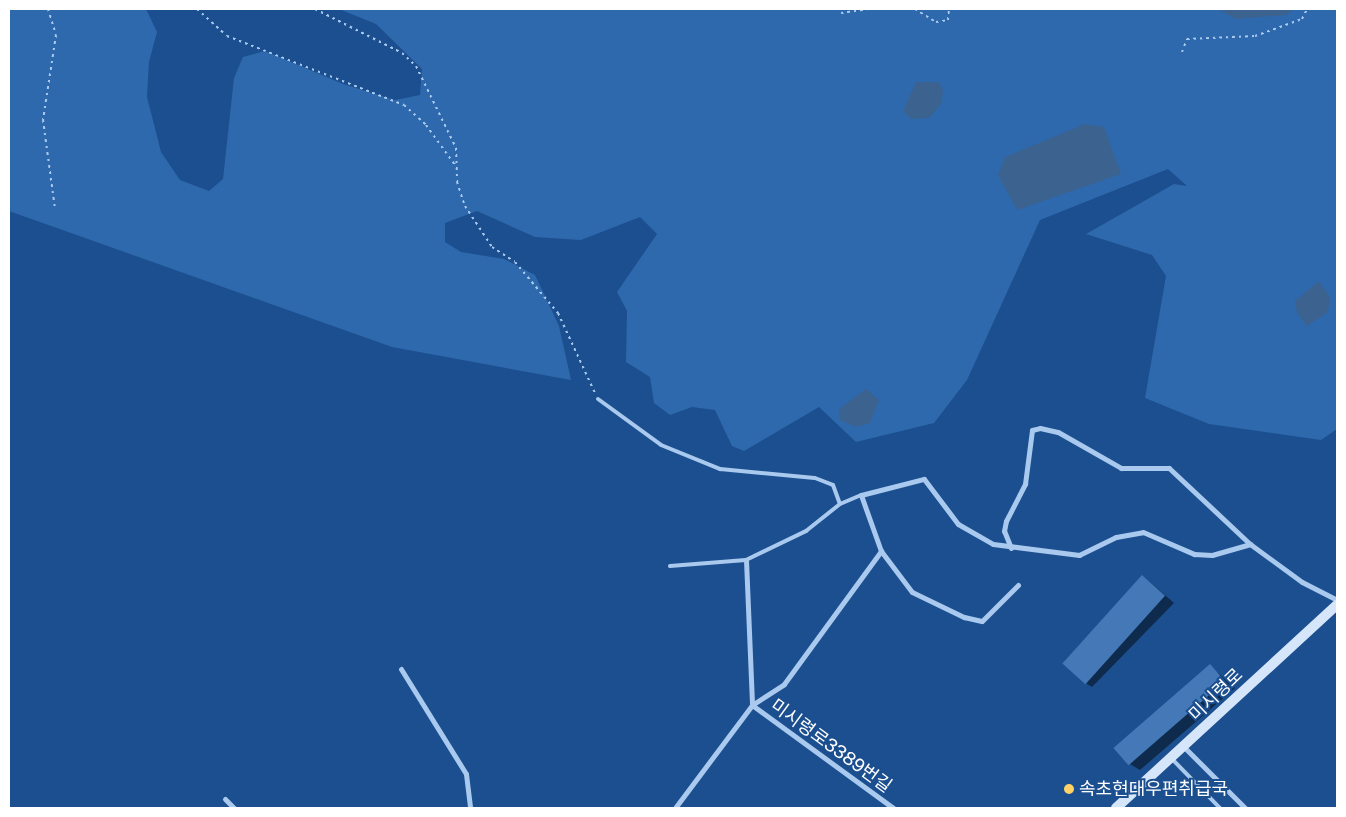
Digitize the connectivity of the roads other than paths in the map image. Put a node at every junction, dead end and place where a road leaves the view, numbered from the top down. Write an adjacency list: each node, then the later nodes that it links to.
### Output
1 (598, 399): 3 (lane)
2 (861, 495): 3 (lane); 5 (street); 6 (street)
3 (840, 504): 7 (lane)
4 (1250, 544): 5 (street); 5 (street); 10 (street)
5 (1011, 548)
6 (882, 551): 9 (street); 13 (street)
7 (746, 560): 8 (lane); 13 (street)
8 (670, 566)
9 (1018, 585)
10 (1337, 600)
11 (1337, 605): 14 (main road, 미시령로)
12 (402, 669): 18 (street)
13 (752, 705): 19 (street); 20 (street, 미시령로3389번길)
14 (1185, 748): 15 (main road, 미시령로); 23 (street)
15 (1172, 759): 21 (main road, 미시령로); 22 (lane)
16 (225, 799): 17 (street)
17 (234, 808)
18 (470, 808)
19 (675, 808)
20 (893, 808)
21 (1116, 808)
22 (1220, 808)
23 (1245, 808)

